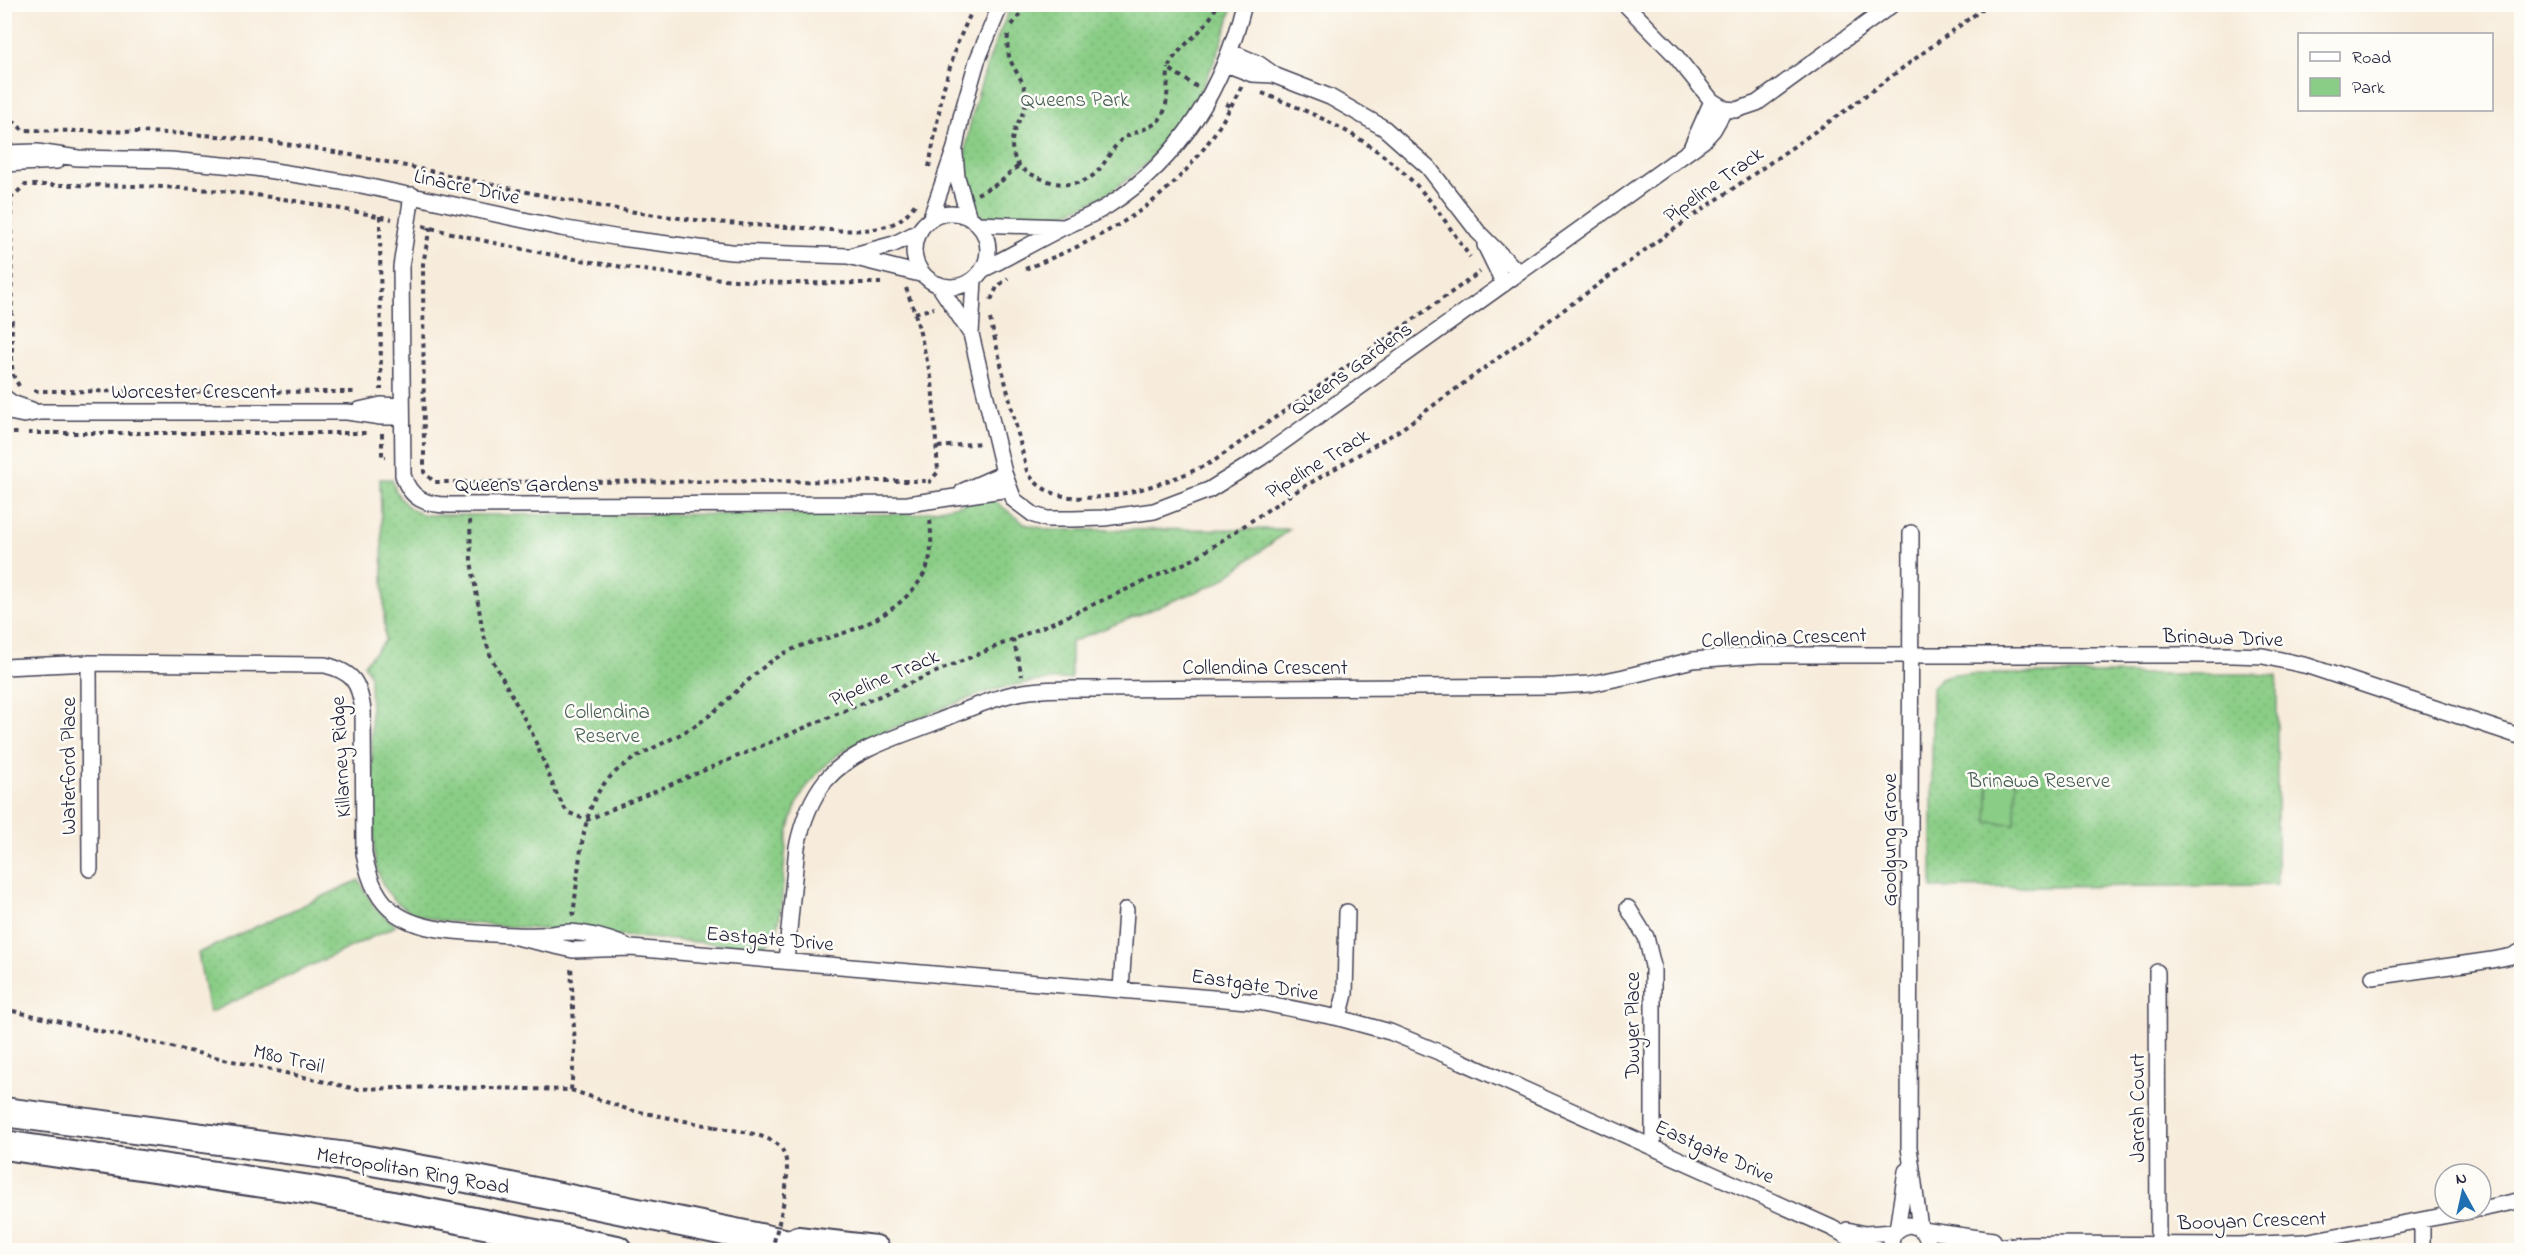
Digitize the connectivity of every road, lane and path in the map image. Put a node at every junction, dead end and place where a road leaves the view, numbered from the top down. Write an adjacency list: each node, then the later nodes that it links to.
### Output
1 (975, 4): 19 (path)
2 (1001, 4): 15 (street)
3 (1028, 4): 10 (path)
4 (1217, 4): 10 (path)
5 (1244, 4): 9 (street)
6 (1625, 4): 12 (street)
7 (1893, 4): 12 (street)
8 (1989, 4): 59 (path, Pipeline Track)
9 (1228, 58): 11 (street); 29 (street)
10 (1168, 68): 11 (path)
11 (1211, 96): 13 (path); 28 (street)
12 (1719, 105): 33 (street, Queens Gardens)
13 (1232, 106): 39 (path); 40 (path)
14 (4, 110): 30 (path)
15 (955, 148): 24 (street); 26 (street)
16 (4, 153): 17 (street, Linacre Drive)
17 (78, 158): 18 (street, Linacre Drive); 20 (street, Linacre Drive)
18 (4, 164)
19 (927, 174)
20 (412, 195): 25 (street, Queens Gardens); 31 (street, Linacre Drive)
21 (11, 208): 22 (path); 23 (path); 42 (path)
22 (4, 209)
23 (380, 216): 25 (path); 45 (path)
24 (973, 221): 26 (street); 28 (street); 34 (street)
25 (407, 222): 27 (path); 48 (street, Queens Gardens)
26 (925, 225): 30 (street, Linacre Drive); 35 (street)
27 (430, 227): 36 (path); 53 (path)
28 (1064, 227): 34 (street)
29 (1478, 232): 33 (street); 38 (street)
30 (894, 244): 31 (street, Linacre Drive)
31 (848, 256): 32 (street, Linacre Drive)
32 (893, 266): 35 (street, Linacre Drive); 36 (path)
33 (1519, 273): 38 (street, Queens Gardens)
34 (978, 274): 37 (street); 41 (street)
35 (924, 275): 37 (street)
36 (896, 284): 53 (path)
37 (938, 284): 41 (street)
38 (1504, 284): 54 (street, Queens Gardens)
39 (990, 306)
40 (990, 312)
41 (970, 334): 52 (street)
42 (358, 392)
43 (370, 392): 45 (path)
44 (4, 397): 47 (street, Worcester Crescent)
45 (381, 405): 47 (street, Worcester Crescent); 48 (street, Worcester Crescent); 50 (path)
46 (4, 411): 47 (street, Worcester Crescent)
47 (40, 412)
48 (402, 412): 51 (street, Queens Gardens)
49 (4, 433): 50 (path)
50 (382, 433): 51 (path)
51 (403, 457): 57 (street, Queens Gardens)
52 (1004, 473): 54 (street, Queens Gardens); 55 (street, Queens Gardens)
53 (930, 481): 56 (path)
54 (1009, 489): 55 (street, Queens Gardens)
55 (947, 498): 56 (street, Queens Gardens)
56 (929, 502): 57 (street, Queens Gardens); 65 (path)
57 (470, 505): 65 (path)
58 (1911, 533): 60 (street, Goolgung Grove)
59 (1013, 639): 63 (path); 65 (path, Pipeline Track)
60 (1910, 655): 63 (street, Collendina Crescent); 64 (street, Brinawa Drive); 85 (street, Goolgung Grove)
61 (88, 663): 62 (street, Killarney Ridge); 66 (street, Waterford Place); 71 (street, Killarney Ridge)
62 (4, 667)
63 (1026, 692): 75 (street, Collendina Crescent)
64 (2522, 736)
65 (587, 820): 70 (path)
66 (90, 868)
67 (1628, 908): 84 (street, Dwyer Place)
68 (1126, 910): 78 (street)
69 (1347, 912): 80 (street)
70 (572, 932): 71 (street, Killarney Ridge); 72 (street, Eastgate Drive)
71 (511, 936): 73 (street, Killarney Ridge)
72 (631, 948): 73 (street, Eastgate Drive); 75 (street, Eastgate Drive)
73 (573, 950): 81 (path)
74 (2522, 951): 77 (street)
75 (786, 961): 78 (street, Eastgate Drive)
76 (2157, 972): 95 (street, Jarrah Court)
77 (2373, 977)
78 (1120, 990): 80 (street, Eastgate Drive)
79 (4, 1009): 81 (path, M80 Trail)
80 (1339, 1018): 84 (street, Eastgate Drive)
81 (571, 1090): 93 (path, M80 Trail, bridge)
82 (4, 1112): 93 (highway, Metropolitan Ring Road)
83 (4, 1145): 96 (highway, Metropolitan Ring Road)
84 (1653, 1147): 90 (street, Eastgate Drive)
85 (1909, 1147): 91 (street, Goolgung Grove); 92 (street, Goolgung Grove)
86 (2522, 1200): 87 (street)
87 (2493, 1206)
88 (2433, 1219): 89 (street, Booyan Crescent)
89 (2422, 1221): 95 (street, Booyan Crescent); 103 (street)
90 (1832, 1227): 92 (street, Eastgate Drive); 99 (street, Eastgate Drive)
91 (1921, 1229): 92 (street, Eastgate Drive); 94 (street, Booyan Crescent); 101 (street, Goolgung Grove)
92 (1896, 1231): 100 (street, Goolgung Grove)
93 (763, 1243): 97 (highway, Metropolitan Ring Road); 98 (highway)
94 (2028, 1244): 95 (street, Booyan Crescent); 102 (street, Booyan Crescent)
95 (2164, 1246)
96 (617, 1251)
97 (818, 1251)
98 (875, 1251)
99 (1882, 1251)
100 (1892, 1251)
101 (1927, 1251)
102 (1958, 1251)
103 (2422, 1251)

